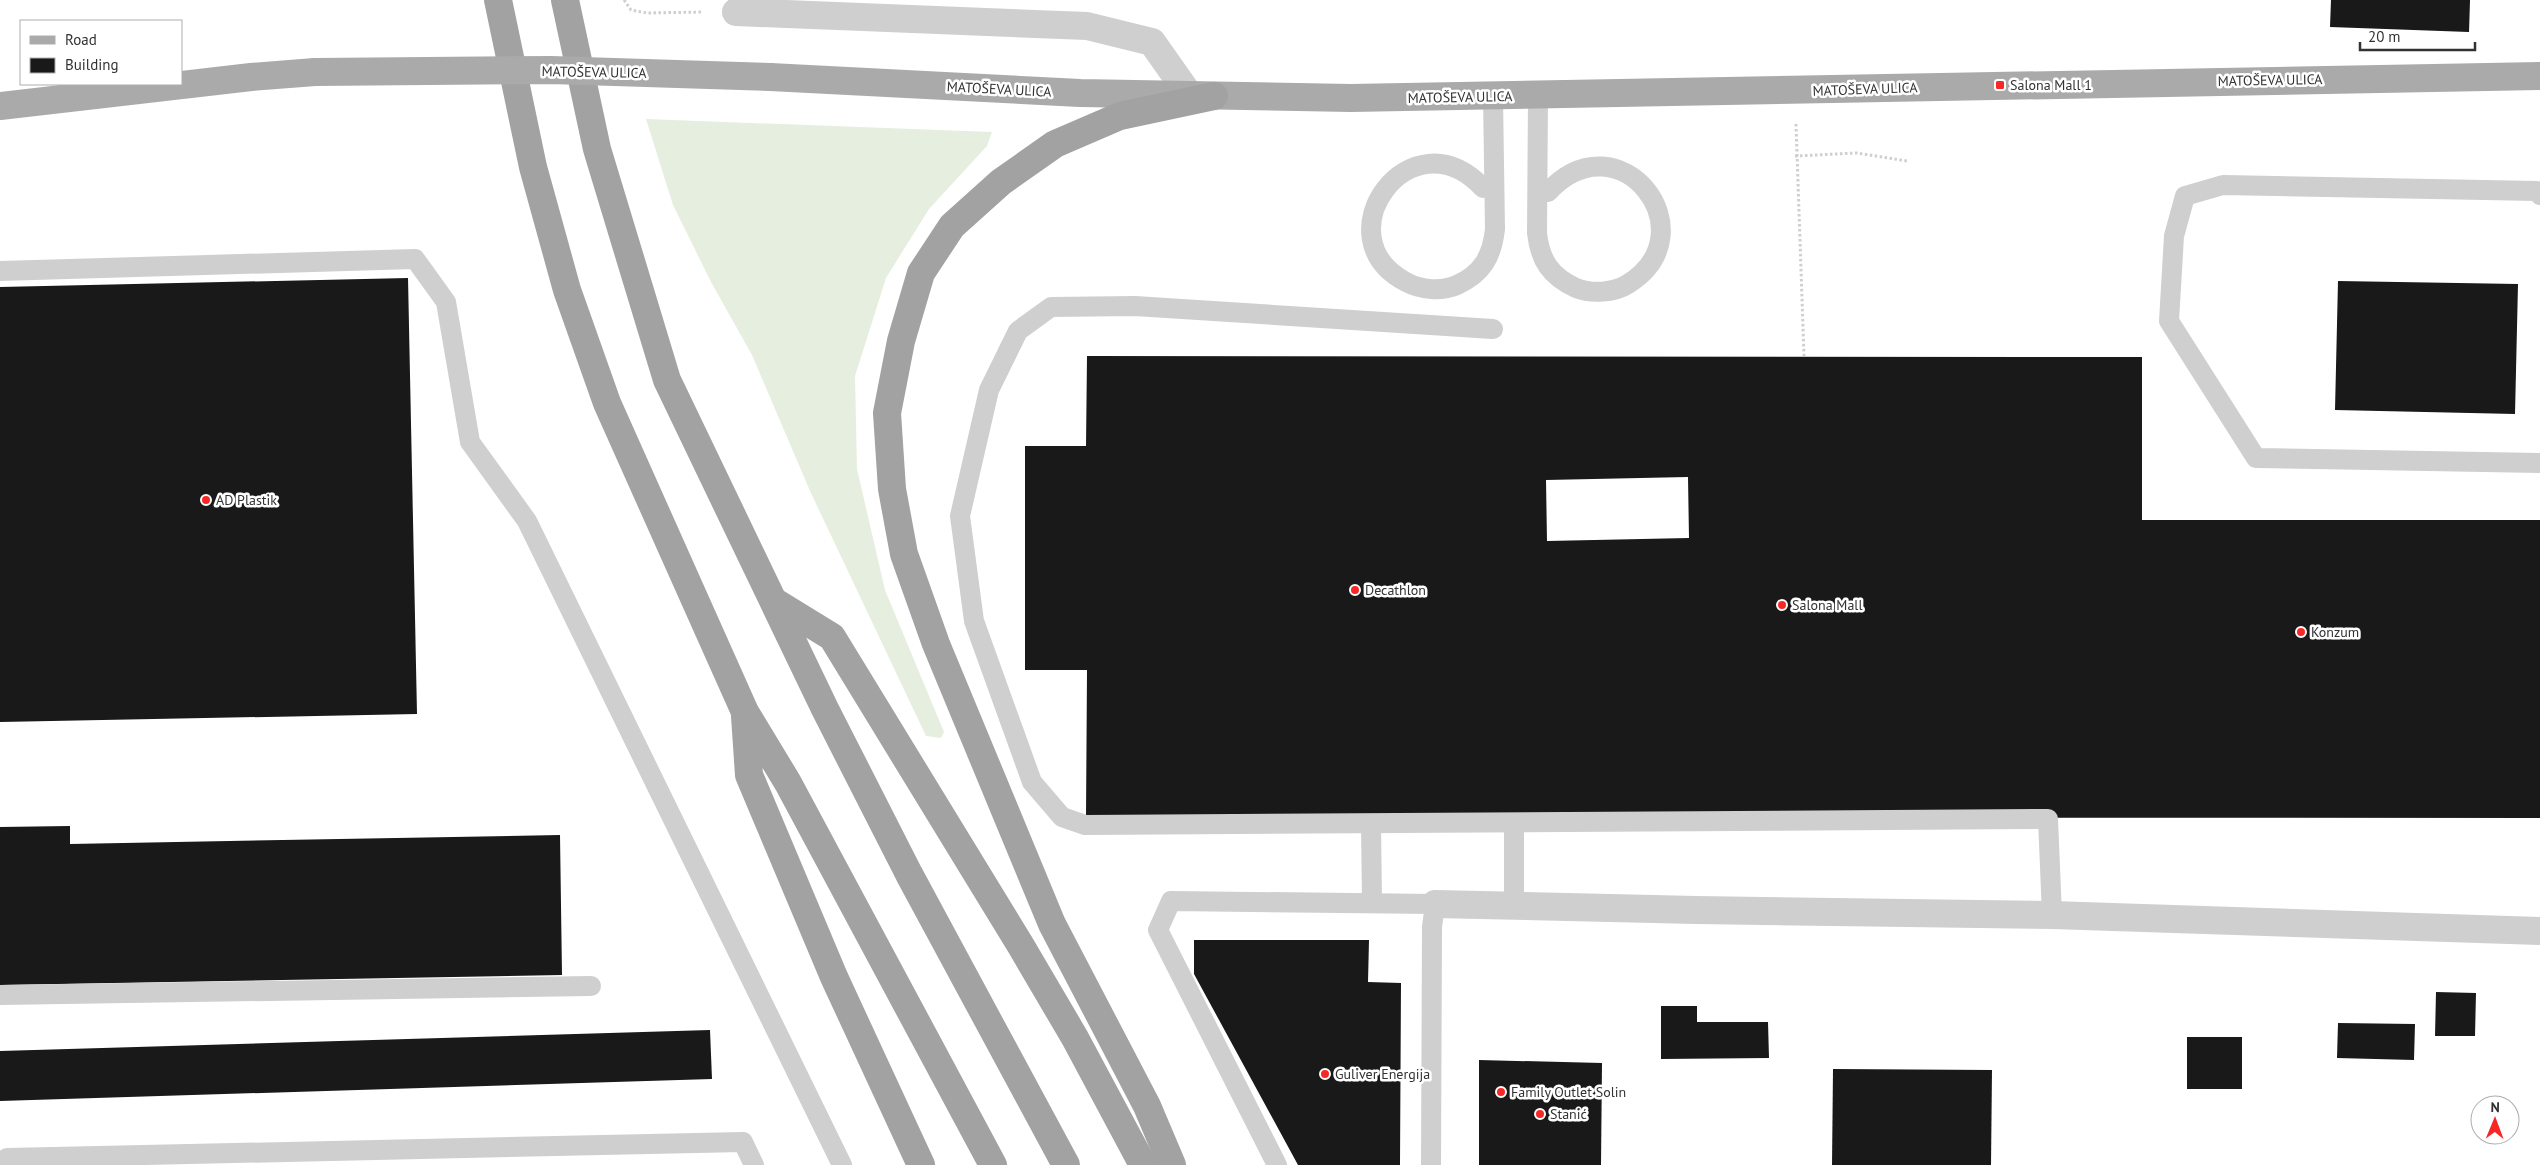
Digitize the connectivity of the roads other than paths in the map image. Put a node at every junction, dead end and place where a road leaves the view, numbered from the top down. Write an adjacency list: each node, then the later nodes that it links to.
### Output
1 (498, 0): 18 (highway)
2 (565, 0): 17 (highway)
3 (736, 12): 7 (street)
4 (2540, 76): 9 (main road, MATOŠEVA ULICA)
5 (182, 85): 10 (main road, MATOŠEVA ULICA, bridge)
6 (182, 85): 7 (main road, MATOŠEVA ULICA, bridge)
7 (1202, 96): 8 (main road, MATOŠEVA ULICA); 35 (highway)
8 (1493, 97): 9 (main road, MATOŠEVA ULICA); 11 (lane)
9 (1538, 97): 12 (lane)
10 (0, 106)
11 (1483, 188)
12 (1548, 192)
13 (2540, 195): 16 (lane)
14 (0, 270): 30 (lane)
15 (1493, 329): 20 (lane)
16 (2540, 463)
17 (775, 602): 33 (highway); 34 (highway)
18 (745, 712): 31 (highway); 32 (highway)
19 (1514, 823): 20 (lane); 23 (lane); 24 (lane)
20 (1371, 824): 21 (lane)
21 (1372, 902): 22 (lane); 36 (lane)
22 (1435, 904): 23 (street); 37 (lane)
23 (1514, 905): 24 (street)
24 (2052, 914): 25 (street)
25 (2540, 932)
26 (591, 986): 27 (lane)
27 (0, 995)
28 (5, 1161): 29 (lane)
29 (754, 1165)
30 (842, 1165)
31 (920, 1165)
32 (993, 1165)
33 (1066, 1165)
34 (1143, 1165)
35 (1172, 1165)
36 (1277, 1165)
37 (1431, 1165)

